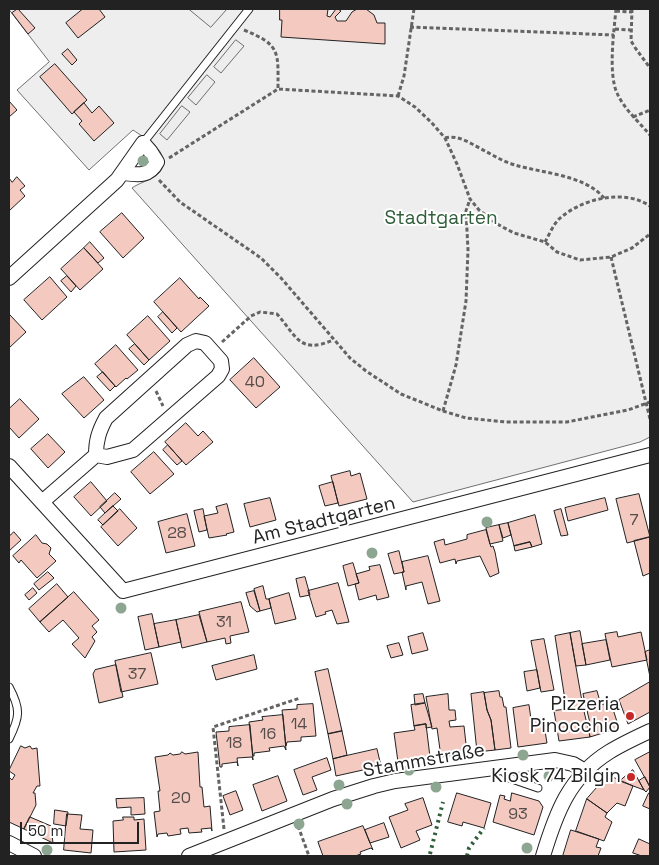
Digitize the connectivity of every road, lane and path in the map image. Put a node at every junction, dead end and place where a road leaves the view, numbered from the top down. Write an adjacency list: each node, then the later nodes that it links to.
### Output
1 (249, 9): 5 (lane)
2 (414, 9): 6 (path)
3 (616, 10): 4 (path); 7 (path)
4 (632, 10): 8 (path)
5 (236, 27): 11 (path); 17 (lane)
6 (410, 27): 9 (path); 12 (path)
7 (615, 29): 8 (path); 9 (path)
8 (631, 30): 10 (path)
9 (614, 35): 14 (path)
10 (650, 68)
11 (278, 89): 12 (path); 18 (path)
12 (398, 96): 16 (path)
13 (650, 110): 14 (path)
14 (633, 117): 15 (path)
15 (650, 135)
16 (445, 138): 20 (path); 21 (path)
17 (143, 143): 18 (street); 19 (street)
18 (155, 166): 19 (street); 27 (path)
19 (123, 173): 26 (street)
20 (604, 198): 22 (path); 24 (path)
21 (470, 199): 24 (path); 31 (path)
22 (650, 206)
23 (650, 234): 25 (path)
24 (544, 242): 25 (path)
25 (611, 257): 30 (path)
26 (9, 278)
27 (333, 340): 28 (path); 31 (path)
28 (212, 351): 29 (street); 32 (street)
29 (148, 380): 32 (path); 34 (street)
30 (648, 403): 31 (path); 33 (path)
31 (443, 411)
32 (171, 417): 34 (street)
33 (650, 420)
34 (96, 455): 37 (street)
35 (650, 455): 37 (street, Am Stadtgarten)
36 (9, 466): 37 (street, Am Stadtgarten)
37 (42, 502)
38 (9, 687): 41 (lane)
39 (300, 698): 46 (path)
40 (650, 731): 43 (street)
41 (9, 739)
42 (500, 767): 43 (street, Stammstraße); 44 (lane); 45 (street, Stammstraße)
43 (585, 771): 51 (street)
44 (538, 788)
45 (294, 815): 46 (street, Stammstraße); 50 (path)
46 (226, 841): 49 (street, Stammstraße)
47 (9, 843): 48 (street)
48 (34, 856)
49 (189, 856)
50 (309, 856)
51 (543, 856)

